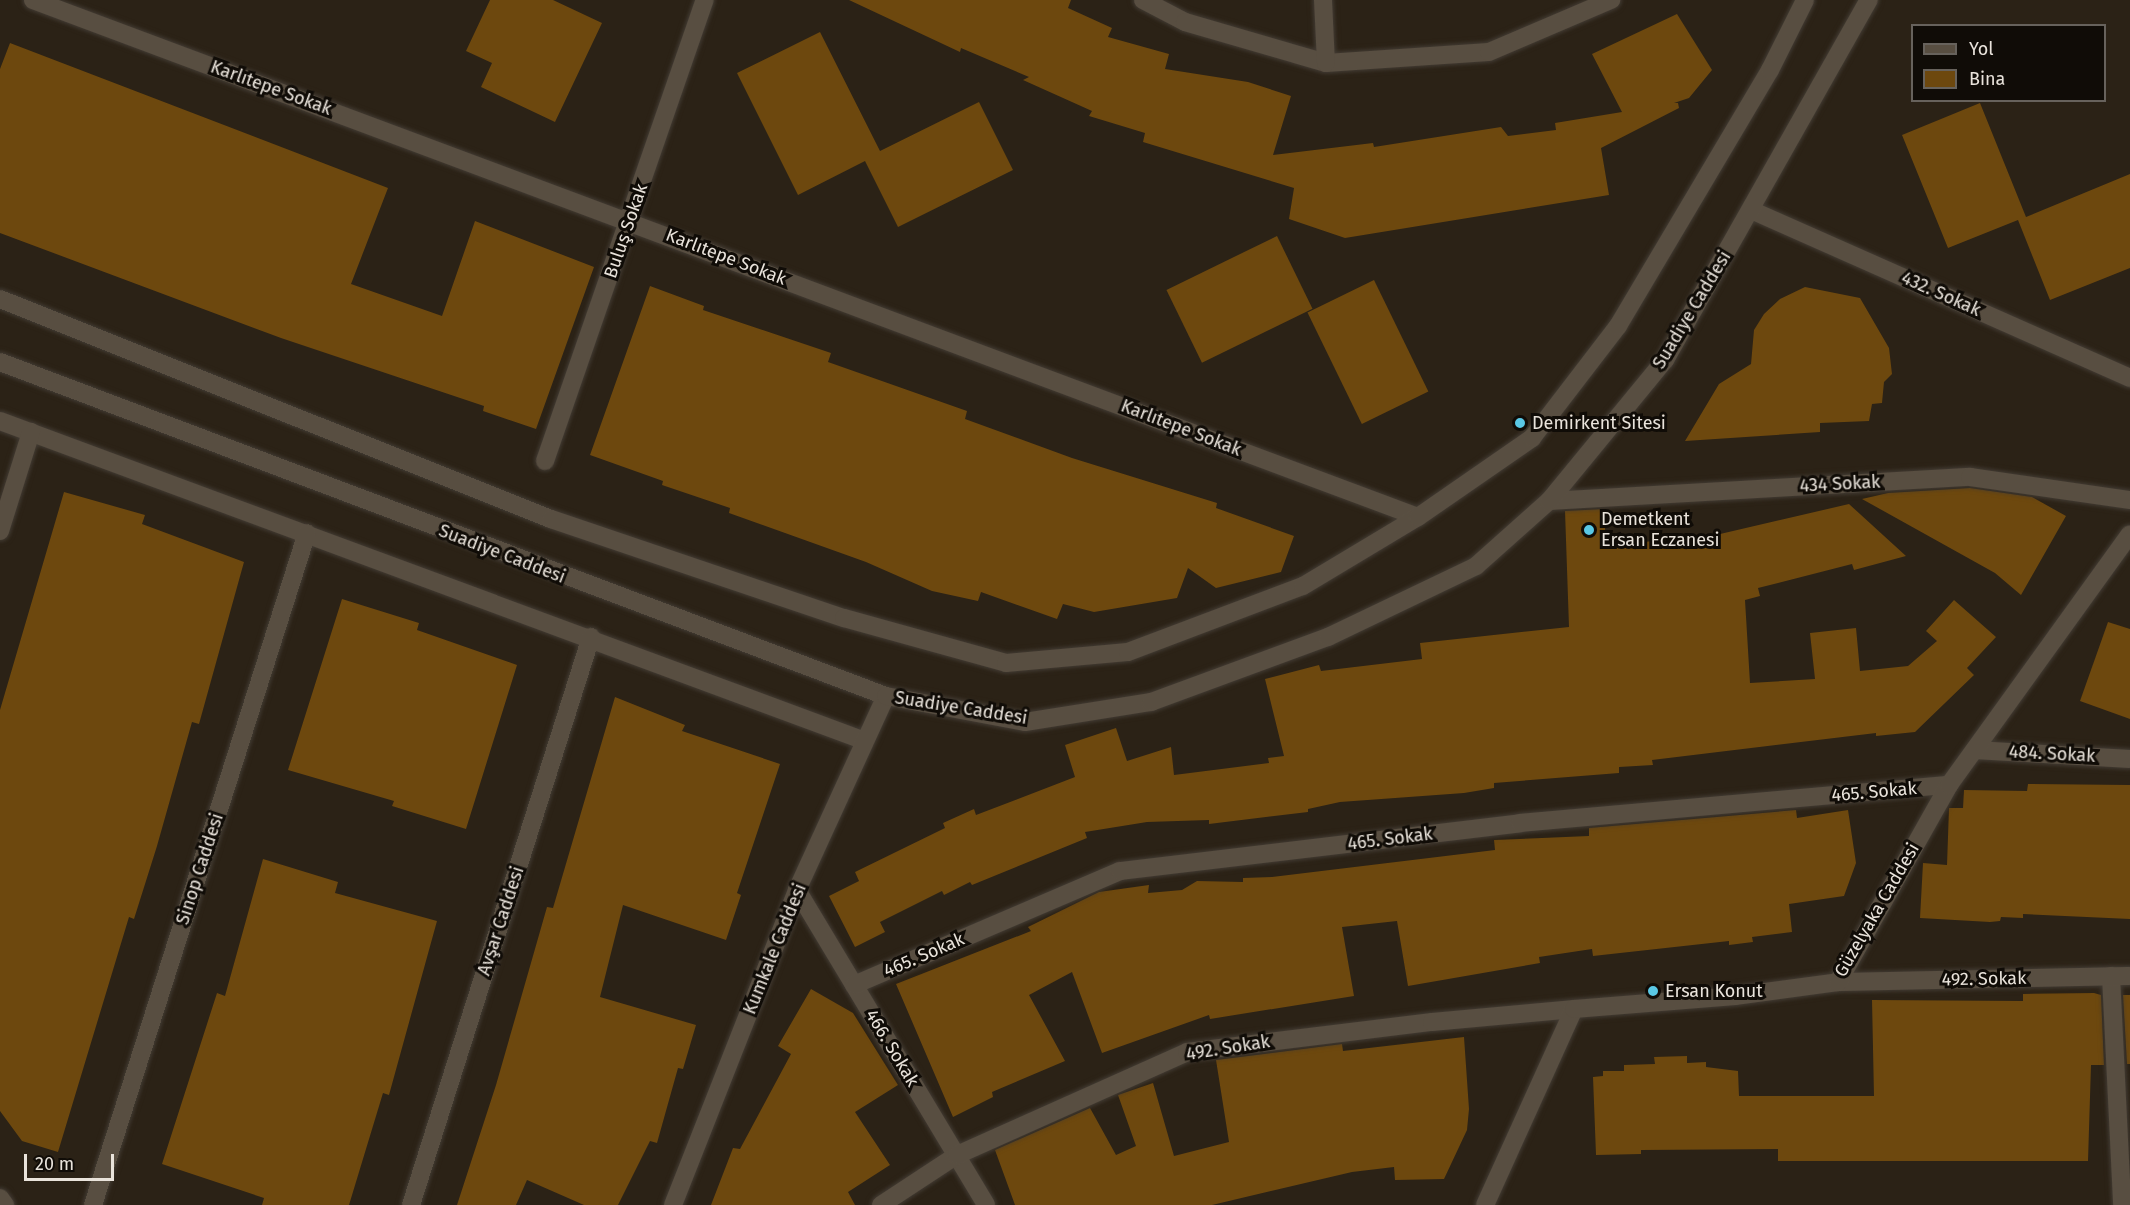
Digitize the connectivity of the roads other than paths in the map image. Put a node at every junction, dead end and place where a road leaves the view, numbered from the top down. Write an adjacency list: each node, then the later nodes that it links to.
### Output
1 (33, 0): 10 (street, Karlıtepe Sokak)
2 (705, 0): 10 (street, Buluş Sokak)
3 (1143, 0): 8 (street)
4 (1323, 0): 8 (street)
5 (1805, 0): 19 (street)
6 (1869, 0): 9 (street, Suadiye Caddesi)
7 (1609, 1): 8 (street)
8 (1326, 63)
9 (1751, 210): 13 (street, 432. Sokak); 18 (street, Suadiye Caddesi)
10 (629, 221): 16 (street, Buluş Sokak); 19 (street, Karlıtepe Sokak)
11 (0, 299): 19 (street)
12 (0, 362): 24 (street, Suadiye Caddesi)
13 (2130, 378)
14 (0, 421): 15 (street)
15 (31, 432): 20 (street); 21 (street)
16 (545, 461)
17 (2130, 500): 18 (street, 434 Sokak)
18 (1549, 501): 24 (street, Suadiye Caddesi)
19 (1418, 517)
20 (0, 531)
21 (307, 533): 23 (street); 38 (street, Sinop Caddesi)
22 (2130, 534): 26 (street, Güzelyaka Caddesi)
23 (591, 638): 25 (street); 39 (street, Avşar Caddesi)
24 (885, 696): 25 (street, Kumkale Caddesi)
25 (865, 741): 29 (street, Kumkale Caddesi)
26 (1975, 750): 27 (street, 484. Sokak); 28 (street, Güzelyaka Caddesi)
27 (2130, 759)
28 (1950, 785): 32 (street, Güzelyaka Caddesi); 33 (street, 465. Sokak)
29 (797, 890): 33 (street, 466. Sokak); 40 (street, Kumkale Caddesi)
30 (2111, 976): 31 (street, 492. Sokak); 32 (street, 492. Sokak); 44 (street)
31 (2130, 976)
32 (1838, 982): 34 (street, Güzelyaka Caddesi)
33 (854, 985): 35 (street, 466. Sokak)
34 (1574, 1009): 35 (street, 492. Sokak); 43 (street)
35 (957, 1155): 41 (street, 492. Sokak); 42 (street, 466. Sokak)
36 (0, 1198): 37 (street)
37 (5, 1205)
38 (93, 1205)
39 (411, 1205)
40 (673, 1205)
41 (881, 1205)
42 (986, 1205)
43 (1485, 1205)
44 (2122, 1205)

